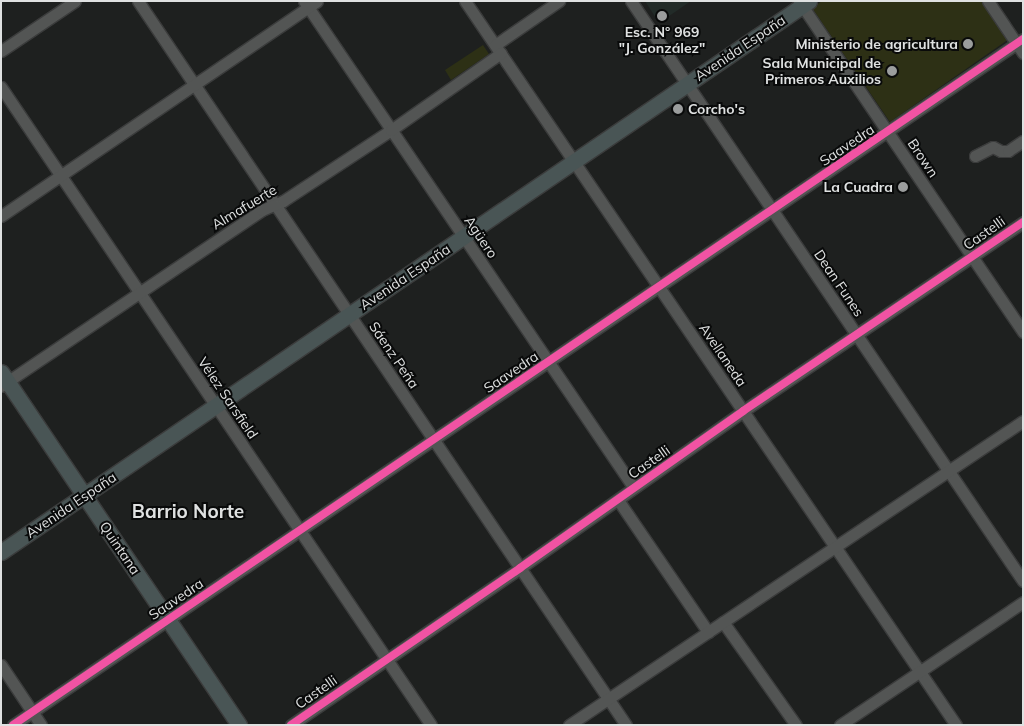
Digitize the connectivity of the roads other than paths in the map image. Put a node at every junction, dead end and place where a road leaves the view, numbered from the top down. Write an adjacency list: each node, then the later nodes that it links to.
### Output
1 (75, 1): 11 (street)
2 (138, 1): 14 (street, Sáenz Peña)
3 (465, 1): 10 (street, Avellaneda)
4 (559, 1): 10 (street, Almafuerte)
5 (631, 1): 13 (street, Dean Funes)
6 (988, 1): 9 (street)
7 (310, 3): 14 (street); 16 (street, Agüero)
8 (803, 3): 13 (main road, Avenida España); 17 (street, Brown)
9 (1019, 41): 12 (street); 17 (street, Saavedra)
10 (498, 49): 16 (street, Almafuerte); 20 (street, Avellaneda)
11 (1, 51)
12 (1023, 53)
13 (687, 84): 20 (main road, Avenida España); 23 (street, Dean Funes)
14 (194, 85): 21 (street); 22 (street, Sáenz Peña)
15 (1, 87): 21 (street, Vélez Sarsfield)
16 (391, 130): 22 (street, Almafuerte); 26 (street, Agüero)
17 (887, 132): 23 (street, Saavedra); 27 (street, Brown)
18 (1023, 141): 19 (street)
19 (975, 156)
20 (574, 162): 26 (main road, Avenida España); 28 (street, Avellaneda)
21 (61, 175): 24 (street); 29 (street, Vélez Sarsfield)
22 (276, 205): 29 (street, Almafuerte); 30 (street, Sáenz Peña)
23 (772, 210): 28 (street, Saavedra); 32 (street, Dean Funes)
24 (1, 216)
25 (1023, 222): 27 (street, Castelli)
26 (463, 237): 30 (main road, Avenida España); 33 (street, Agüero)
27 (972, 257): 31 (street, Brown); 32 (street, Castelli)
28 (659, 287): 33 (street, Saavedra); 36 (street, Avellaneda)
29 (139, 292): 34 (street, Almafuerte); 35 (street, Vélez Sarsfield)
30 (349, 315): 35 (main road, Avenida España); 38 (street, Sáenz Peña)
31 (1023, 332)
32 (856, 335): 36 (street, Castelli); 39 (street, Dean Funes)
33 (548, 362): 38 (street, Saavedra); 40 (street, Agüero)
34 (3, 380): 41 (main road, Quintana)
35 (215, 406): 41 (main road, Avenida España); 43 (street, Vélez Sarsfield)
36 (743, 411): 40 (street, Castelli); 44 (street, Avellaneda)
37 (1023, 421): 39 (street)
38 (433, 439): 43 (street, Saavedra); 46 (street, Sáenz Peña)
39 (948, 471): 44 (street); 47 (street, Dean Funes)
40 (634, 488): 42 (street, Castelli)
41 (85, 495): 45 (main road, Avenida España); 49 (main road, Quintana)
42 (618, 500): 46 (street, Castelli); 51 (street)
43 (299, 530): 49 (street, Saavedra); 52 (street, Vélez Sarsfield)
44 (835, 546): 50 (street); 54 (street, Avellaneda)
45 (1, 552)
46 (520, 568): 52 (street, Castelli); 55 (street, Sáenz Peña)
47 (1023, 581)
48 (1023, 602): 54 (street)
49 (168, 619): 56 (street, Saavedra); 59 (main road, Quintana)
50 (723, 622): 51 (street); 64 (street)
51 (708, 632): 55 (street)
52 (386, 659): 60 (street, Castelli); 61 (street, Vélez Sarsfield)
53 (1, 665): 56 (street)
54 (920, 671): 65 (street); 66 (street, Avellaneda)
55 (608, 698): 62 (street); 63 (street, Sáenz Peña)
56 (32, 712): 57 (street, Saavedra); 58 (street)
57 (13, 725)
58 (41, 725)
59 (239, 725)
60 (291, 725)
61 (431, 725)
62 (569, 725)
63 (626, 725)
64 (796, 725)
65 (840, 725)
66 (956, 725)

